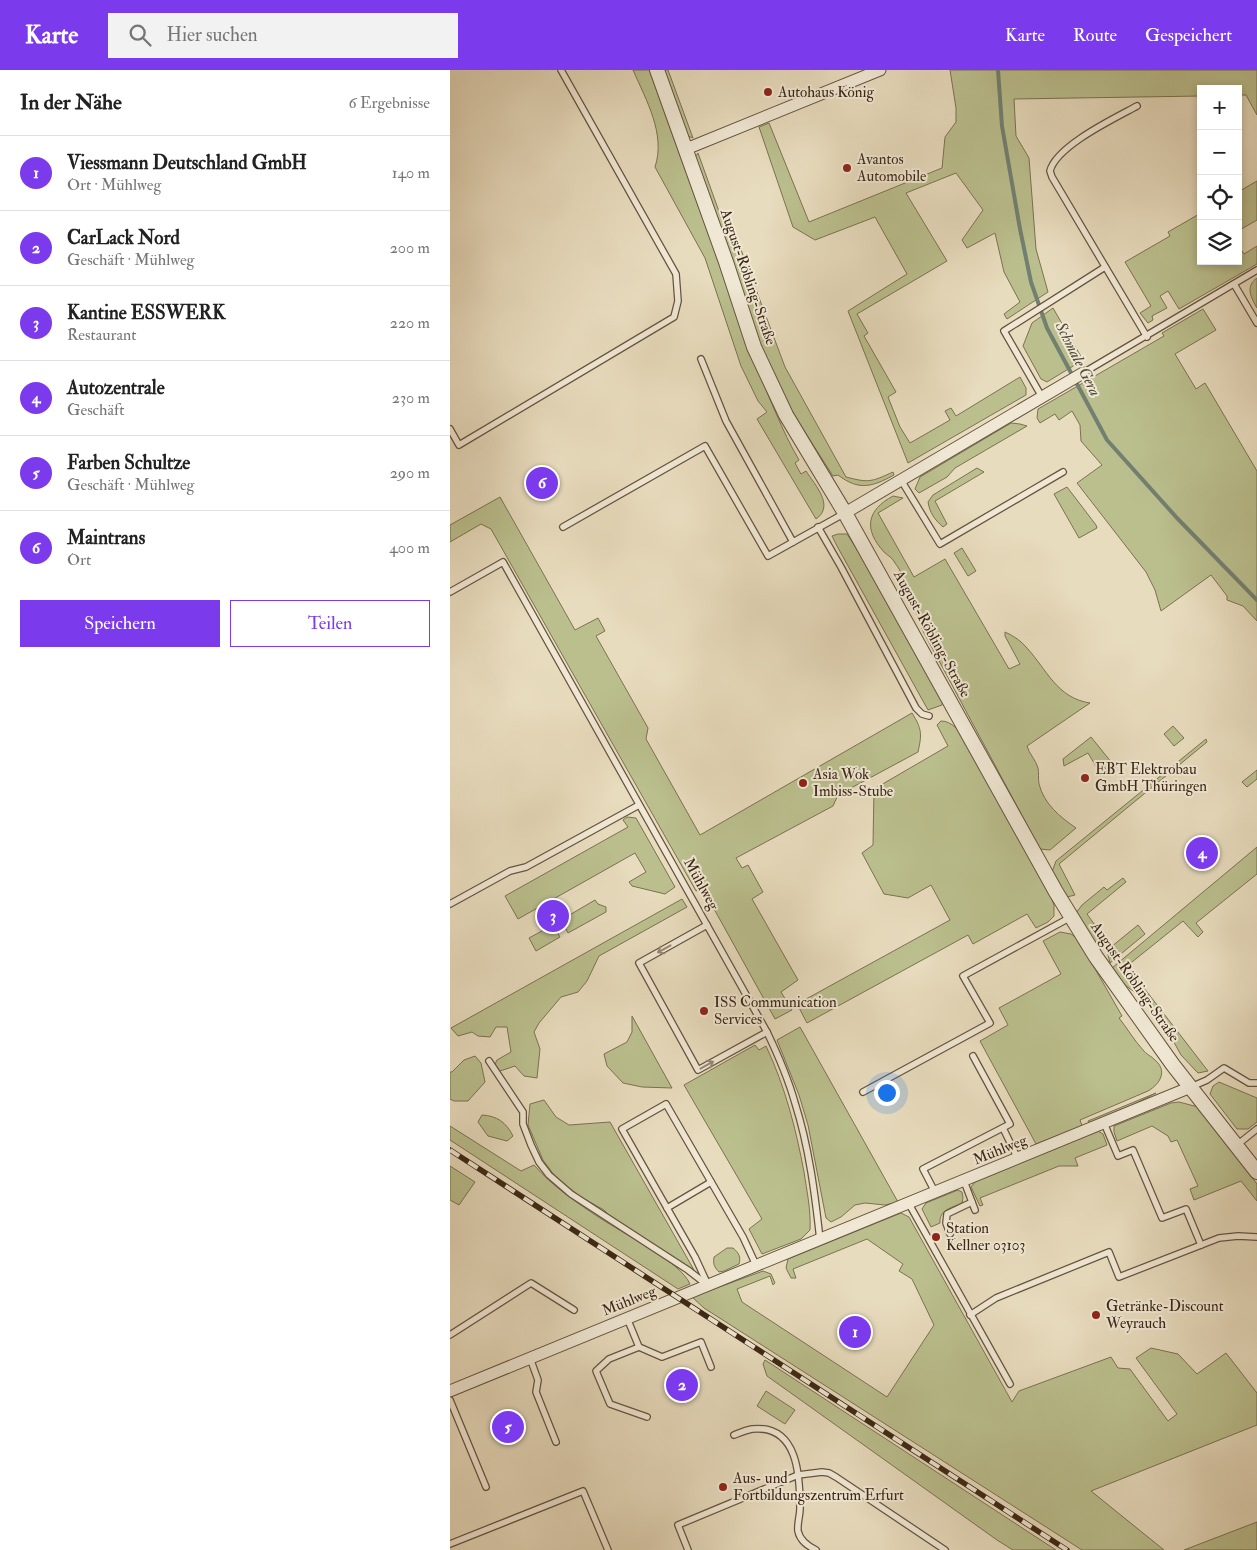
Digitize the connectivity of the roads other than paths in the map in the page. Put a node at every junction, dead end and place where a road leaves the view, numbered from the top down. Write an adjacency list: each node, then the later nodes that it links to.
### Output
1 (560, 70): 14 (lane)
2 (657, 70): 5 (street, August-Röbling-Straße)
3 (880, 70): 5 (street)
4 (1137, 106): 6 (lane)
5 (686, 149): 17 (street, August-Röbling-Straße)
6 (1105, 268): 10 (lane); 13 (lane)
7 (1257, 270): 8 (lane)
8 (1234, 284): 9 (lane); 10 (lane)
9 (1257, 324)
10 (1146, 337): 12 (lane)
11 (701, 359): 20 (lane)
12 (1083, 373): 13 (street)
13 (1042, 397): 16 (street)
14 (450, 429)
15 (1063, 472): 16 (lane)
16 (901, 480): 17 (street)
17 (846, 513): 19 (lane); 25 (street, August-Röbling-Straße)
18 (563, 527): 20 (lane)
19 (818, 527): 20 (lane); 22 (lane)
20 (793, 542)
21 (450, 592): 23 (lane, Mühlweg)
22 (929, 716)
23 (639, 805): 24 (lane); 26 (lane, Mühlweg)
24 (450, 904)
25 (1071, 917): 31 (street, August-Röbling-Straße); 32 (lane)
26 (706, 925): 27 (lane, Mühlweg); 27 (lane, one-way to 27)
27 (767, 1032): 48 (lane, Mühlweg)
28 (973, 1056): 34 (lane)
29 (489, 1061): 51 (lane)
30 (1257, 1083): 31 (lane)
31 (1191, 1087): 33 (street, Mühlweg); 36 (street, August-Röbling-Straße)
32 (863, 1092)
33 (1104, 1123): 37 (street, Mühlweg); 49 (lane)
34 (1002, 1128): 37 (lane); 41 (lane)
35 (1257, 1128): 36 (lane)
36 (1237, 1145): 38 (street, August-Röbling-Straße)
37 (1018, 1158): 39 (street, Mühlweg)
38 (1257, 1172)
39 (964, 1181): 41 (street, Mühlweg); 42 (lane)
40 (711, 1182): 44 (lane); 44 (lane); 50 (lane)
41 (935, 1193): 43 (street, Mühlweg)
42 (972, 1202): 45 (lane); 46 (lane)
43 (909, 1204): 48 (street, Mühlweg); 53 (lane)
44 (667, 1208): 51 (lane)
45 (975, 1210)
46 (950, 1234)
47 (1257, 1237): 49 (lane)
48 (820, 1240): 50 (street, Mühlweg)
49 (1201, 1245): 53 (lane)
50 (756, 1265): 51 (street, Mühlweg)
51 (708, 1285): 54 (street, Mühlweg)
52 (574, 1310): 55 (lane)
53 (970, 1315): 59 (lane)
54 (627, 1318): 56 (lane); 57 (street, Mühlweg)
55 (450, 1335)
56 (639, 1347): 58 (lane); 62 (lane)
57 (530, 1358): 60 (street, Mühlweg); 64 (lane)
58 (711, 1367)
59 (1010, 1384)
60 (450, 1391)
61 (450, 1400): 66 (lane)
62 (647, 1417)
63 (734, 1435): 65 (lane)
64 (556, 1442)
65 (798, 1475): 69 (lane); 70 (lane); 71 (lane)
66 (486, 1487)
67 (450, 1544): 68 (lane)
68 (608, 1550)
69 (688, 1550)
70 (816, 1550)
71 (945, 1550)

